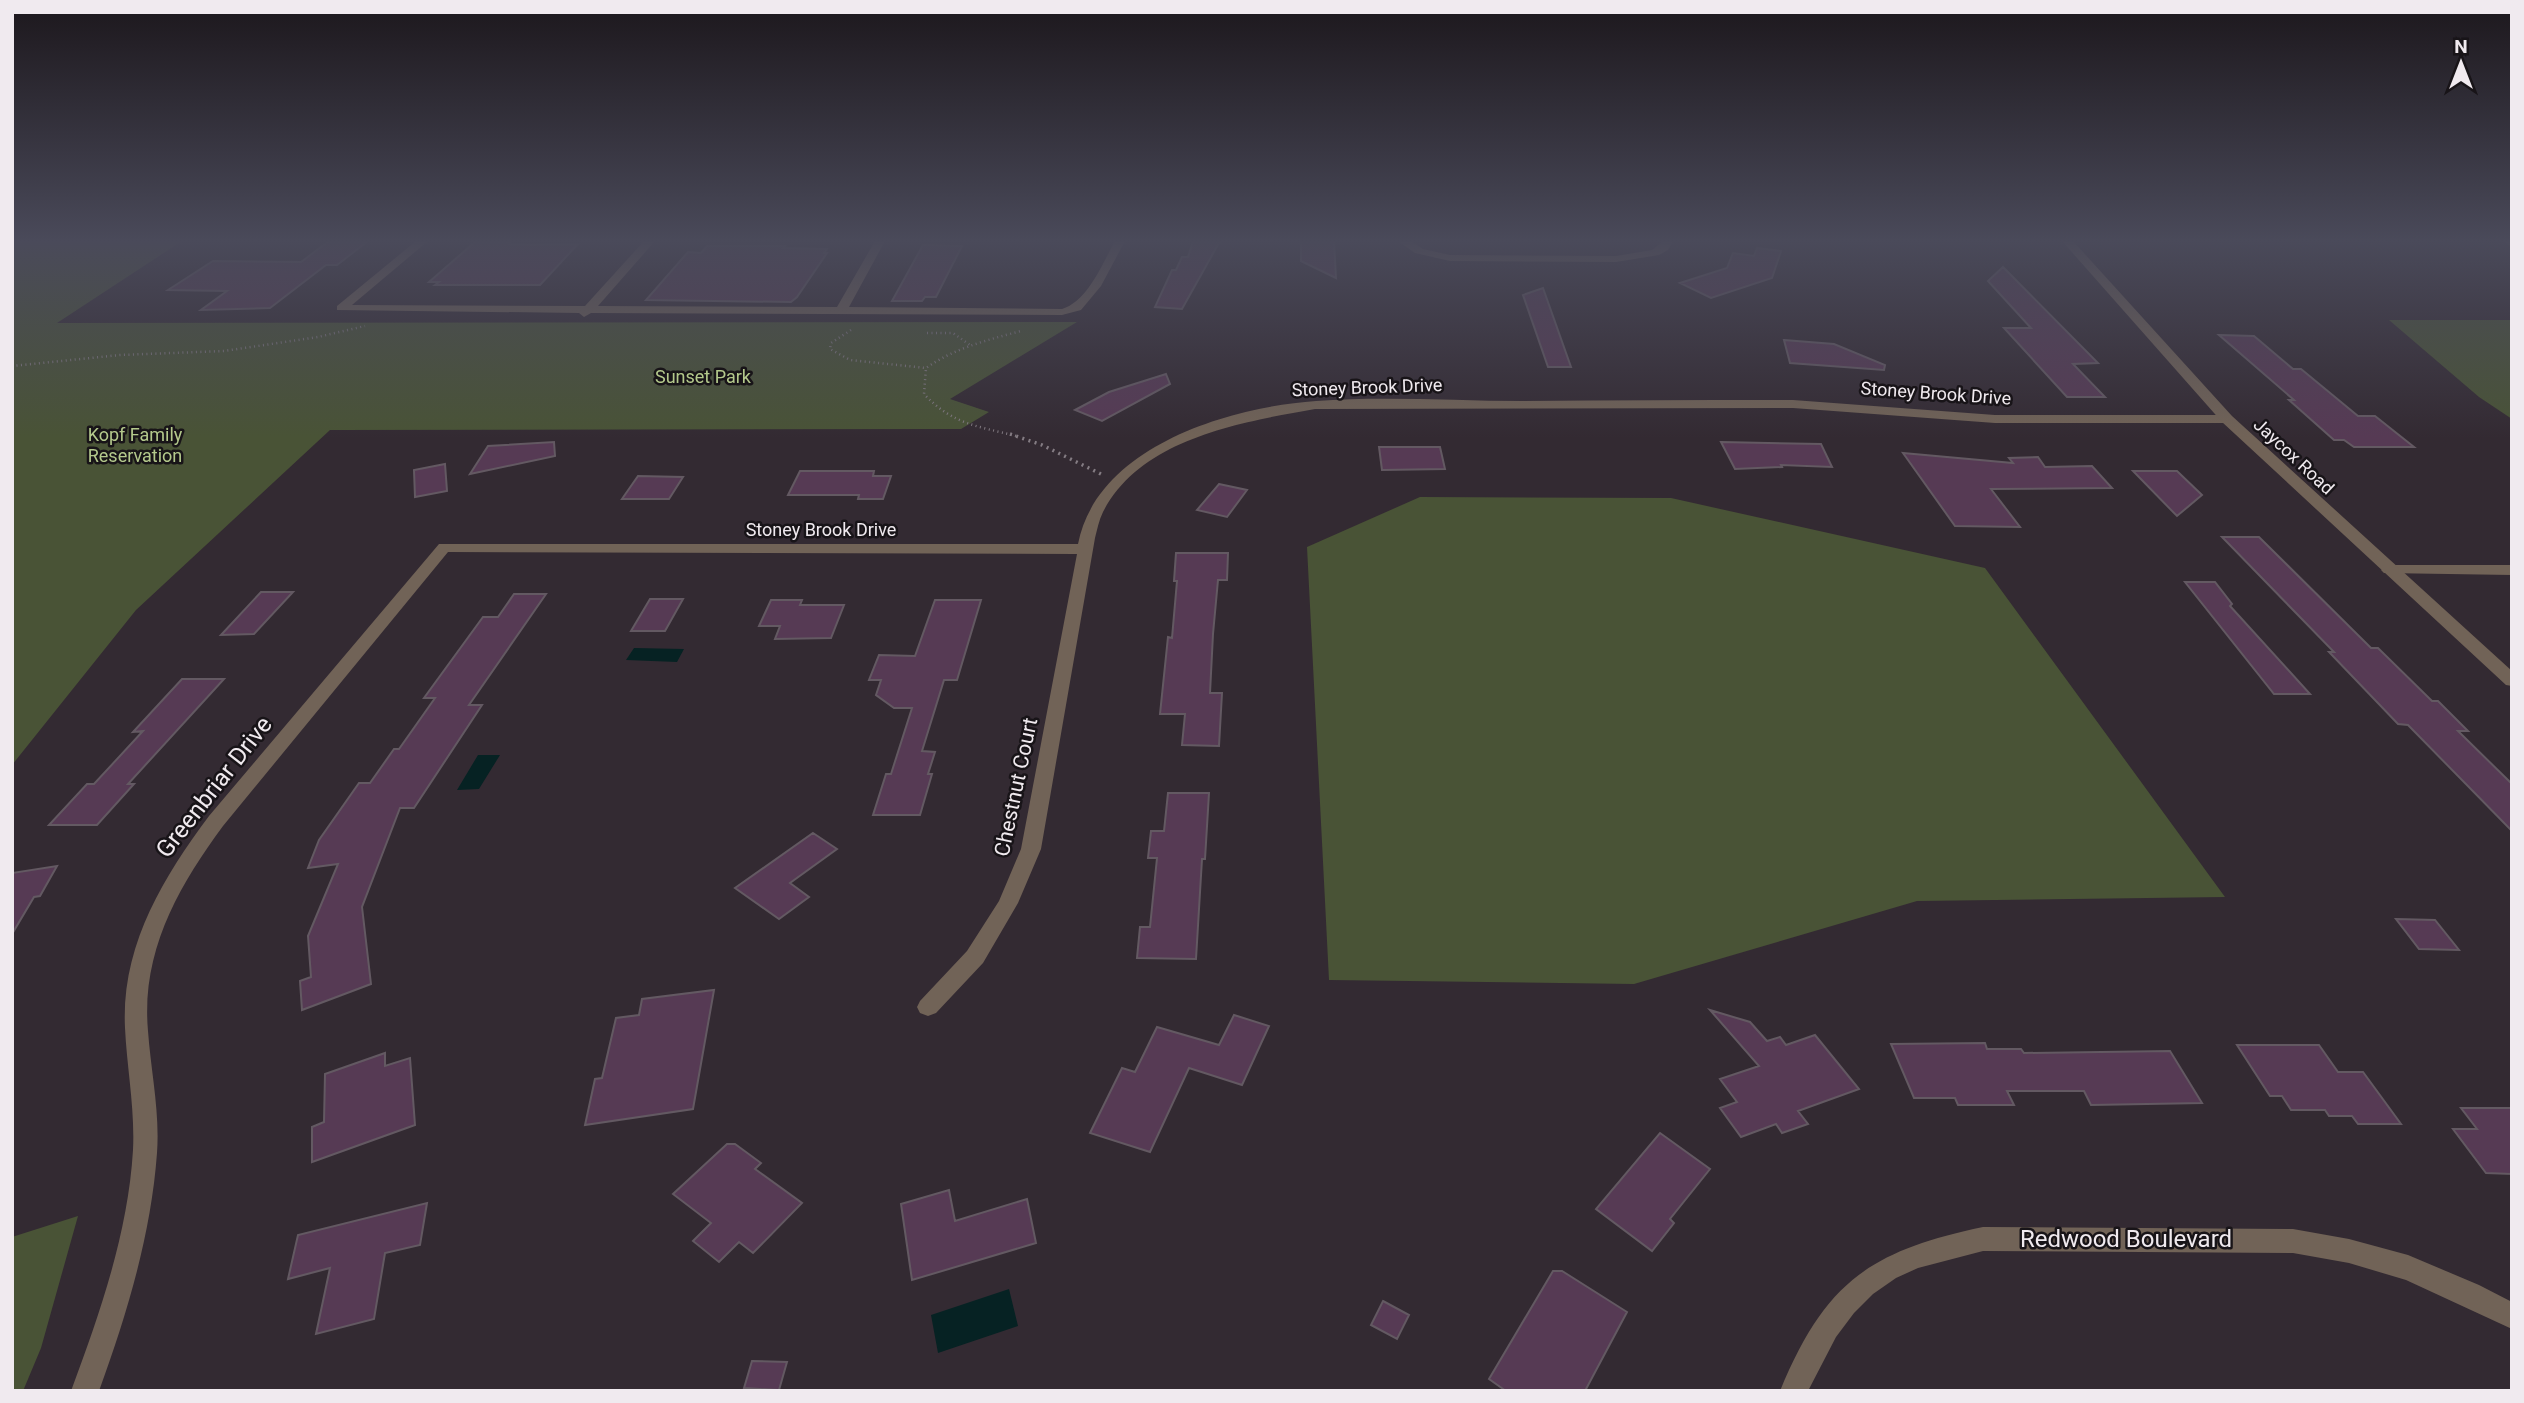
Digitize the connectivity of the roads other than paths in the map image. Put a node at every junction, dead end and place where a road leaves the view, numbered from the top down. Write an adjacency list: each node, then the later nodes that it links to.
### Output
1 (591, 306): 6 (street)
2 (844, 306): 7 (street)
3 (1078, 306): 7 (street)
4 (2126, 306): 9 (street, Jaycox Road)
5 (341, 308): 6 (street); 8 (street)
6 (589, 309): 7 (street); 8 (street)
7 (841, 311): 8 (street)
8 (580, 319)
9 (2227, 419): 11 (street, Stoney Brook Drive); 12 (street, Jaycox Road)
10 (444, 547): 11 (street, Stoney Brook Drive); 17 (street, Greenbriar Drive)
11 (1086, 549): 15 (street, Chestnut Court)
12 (2389, 570): 13 (street); 14 (street, Jaycox Road)
13 (2512, 570)
14 (2512, 681)
15 (928, 1007)
16 (2512, 1316): 18 (street, Redwood Boulevard)
17 (85, 1391)
18 (1794, 1391)

